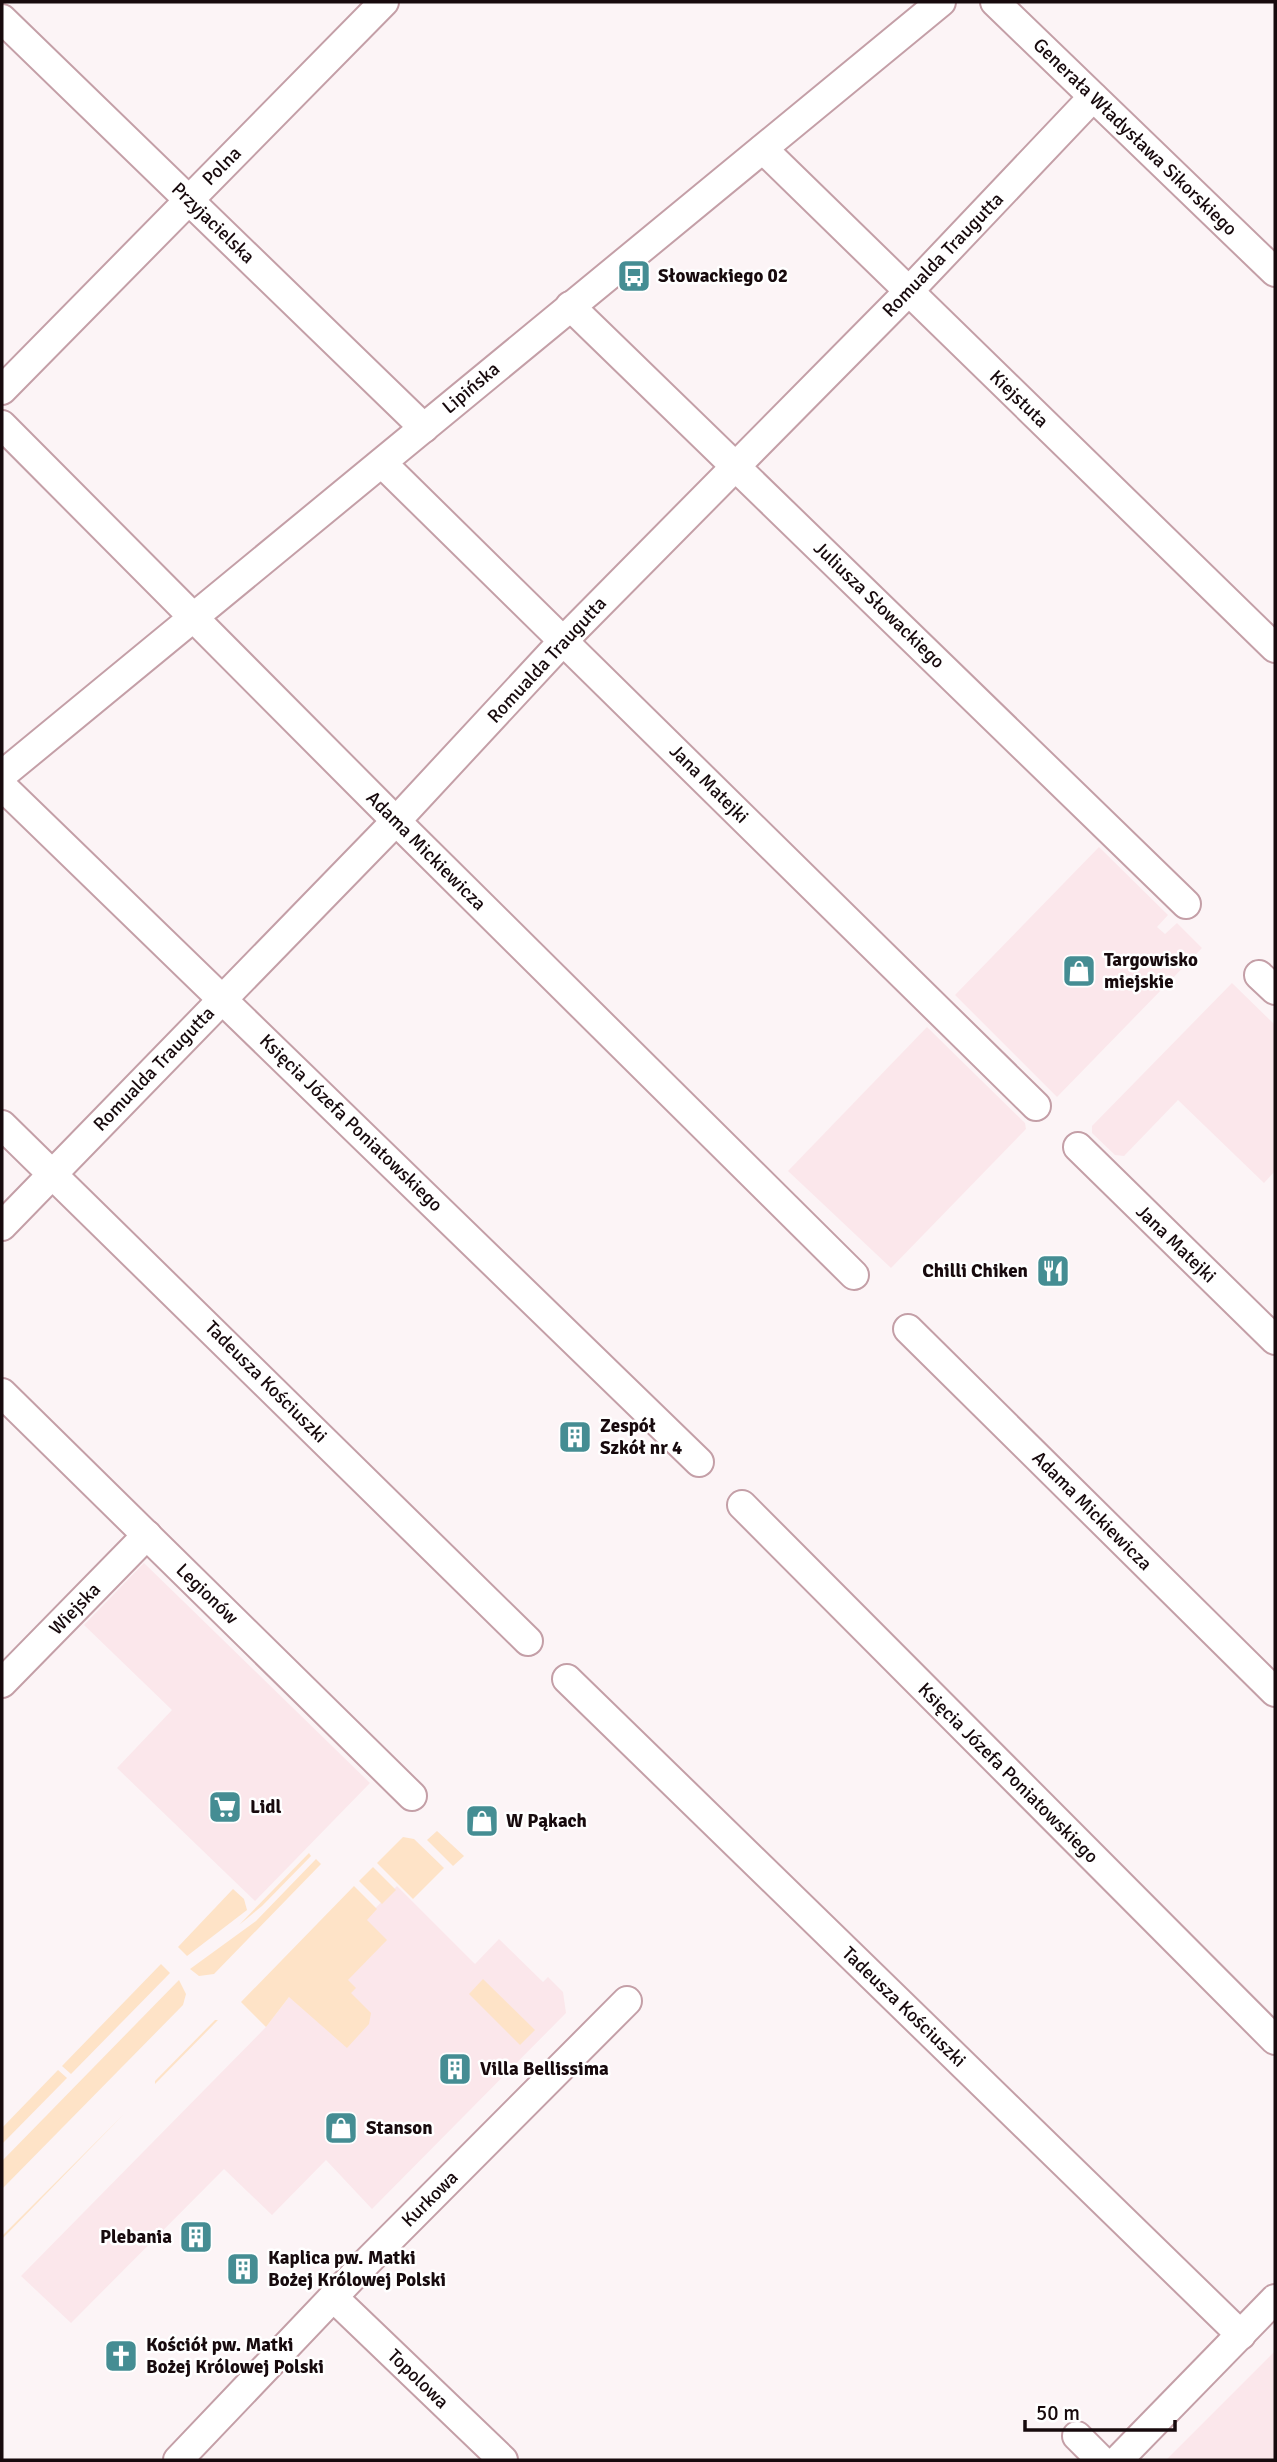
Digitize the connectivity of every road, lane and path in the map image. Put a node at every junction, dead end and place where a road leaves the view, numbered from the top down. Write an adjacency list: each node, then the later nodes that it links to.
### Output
1 (384, 2): 7 (street, Polna)
2 (942, 2): 6 (street, Lipińska)
3 (995, 2): 5 (street, Generała Władysława Sikorskiego)
4 (2, 19): 7 (street, Przyjacielska)
5 (1093, 96): 8 (street, Generała Władysława Sikorskiego); 9 (street, Romualda Traugutta)
6 (763, 149): 9 (street, Kiejstuta); 10 (street, Lipińska)
7 (189, 200): 11 (street, Polna); 13 (street, Przyjacielska)
8 (1275, 272)
9 (908, 292): 15 (street, Romualda Traugutta); 18 (street, Kiejstuta)
10 (570, 306): 13 (street, Lipińska); 15 (street, Juliusza Słowackiego)
11 (2, 390)
12 (2, 425): 16 (street, Adama Mickiewicza)
13 (424, 428): 14 (street, Lipińska)
14 (382, 463): 16 (street, Lipińska); 17 (street, Jana Matejki)
15 (736, 465): 17 (street, Romualda Traugutta); 22 (street, Juliusza Słowackiego)
16 (194, 616): 19 (street, Lipińska); 21 (street, Adama Mickiewicza)
17 (564, 640): 21 (street, Romualda Traugutta); 24 (street, Jana Matejki)
18 (1275, 648)
19 (2, 775)
20 (2, 786): 23 (street, Księcia Józefa Poniatowskiego)
21 (396, 821): 23 (street, Romualda Traugutta); 29 (street, Adama Mickiewicza)
22 (1186, 904)
23 (223, 998): 27 (street, Romualda Traugutta); 33 (street, Księcia Józefa Poniatowskiego)
24 (1036, 1106)
25 (2, 1125): 27 (street, Tadeusza Kościuszki)
26 (1078, 1147): 31 (street, Jana Matejki)
27 (53, 1173): 28 (street, Romualda Traugutta); 36 (street, Tadeusza Kościuszki)
28 (2, 1226)
29 (854, 1275)
30 (908, 1329): 39 (street, Adama Mickiewicza)
31 (1275, 1340)
32 (2, 1393): 35 (street, Legionów)
33 (699, 1462)
34 (742, 1505): 42 (street, Księcia Józefa Poniatowskiego)
35 (147, 1535): 38 (street, Wiejska); 40 (street, Legionów)
36 (528, 1641)
37 (567, 1679): 45 (street, Tadeusza Kościuszki)
38 (2, 1684)
39 (1275, 1692)
40 (412, 1796)
41 (627, 2001): 43 (street, Kurkowa)
42 (1275, 2040)
43 (333, 2297): 47 (street, Kurkowa); 48 (street, Topolowa)
44 (1275, 2299): 45 (street)
45 (1241, 2335): 50 (street)
46 (1077, 2436): 49 (street)
47 (178, 2460)
48 (503, 2460)
49 (1101, 2460)
50 (1118, 2460)

